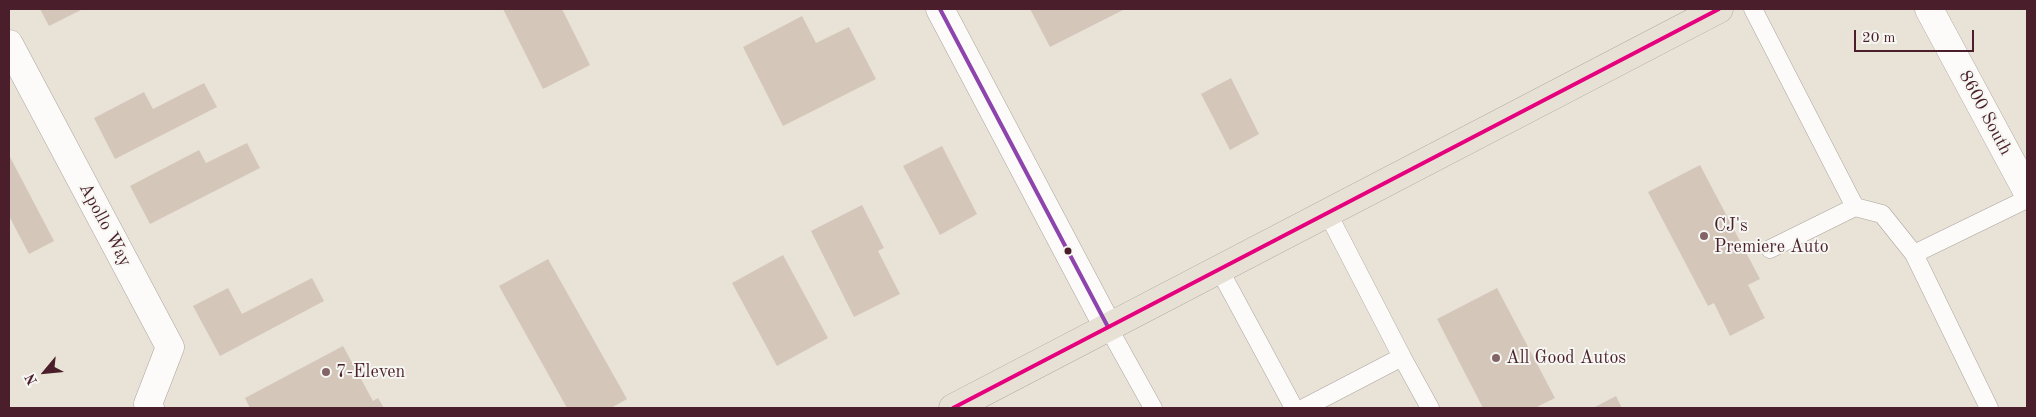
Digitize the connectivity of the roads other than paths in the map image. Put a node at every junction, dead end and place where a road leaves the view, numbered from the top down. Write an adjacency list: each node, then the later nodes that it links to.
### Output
1 (940, 9): 13 (street)
2 (1719, 9): 9 (main road)
3 (1754, 9): 8 (lane)
4 (1929, 9): 6 (street, 8600 South)
5 (9, 44): 15 (street, Apollo Way)
6 (2027, 191)
7 (2027, 199): 11 (lane)
8 (1855, 207): 10 (lane); 11 (lane)
9 (1327, 212): 12 (main road); 14 (lane)
10 (1770, 248)
11 (1914, 254): 21 (lane)
12 (1219, 269): 13 (main road); 18 (lane)
13 (1108, 327): 16 (main road); 17 (lane)
14 (1402, 357): 19 (lane); 20 (lane)
15 (150, 408)
16 (953, 408)
17 (1153, 408)
18 (1294, 408)
19 (1304, 408)
20 (1430, 408)
21 (1990, 408)

